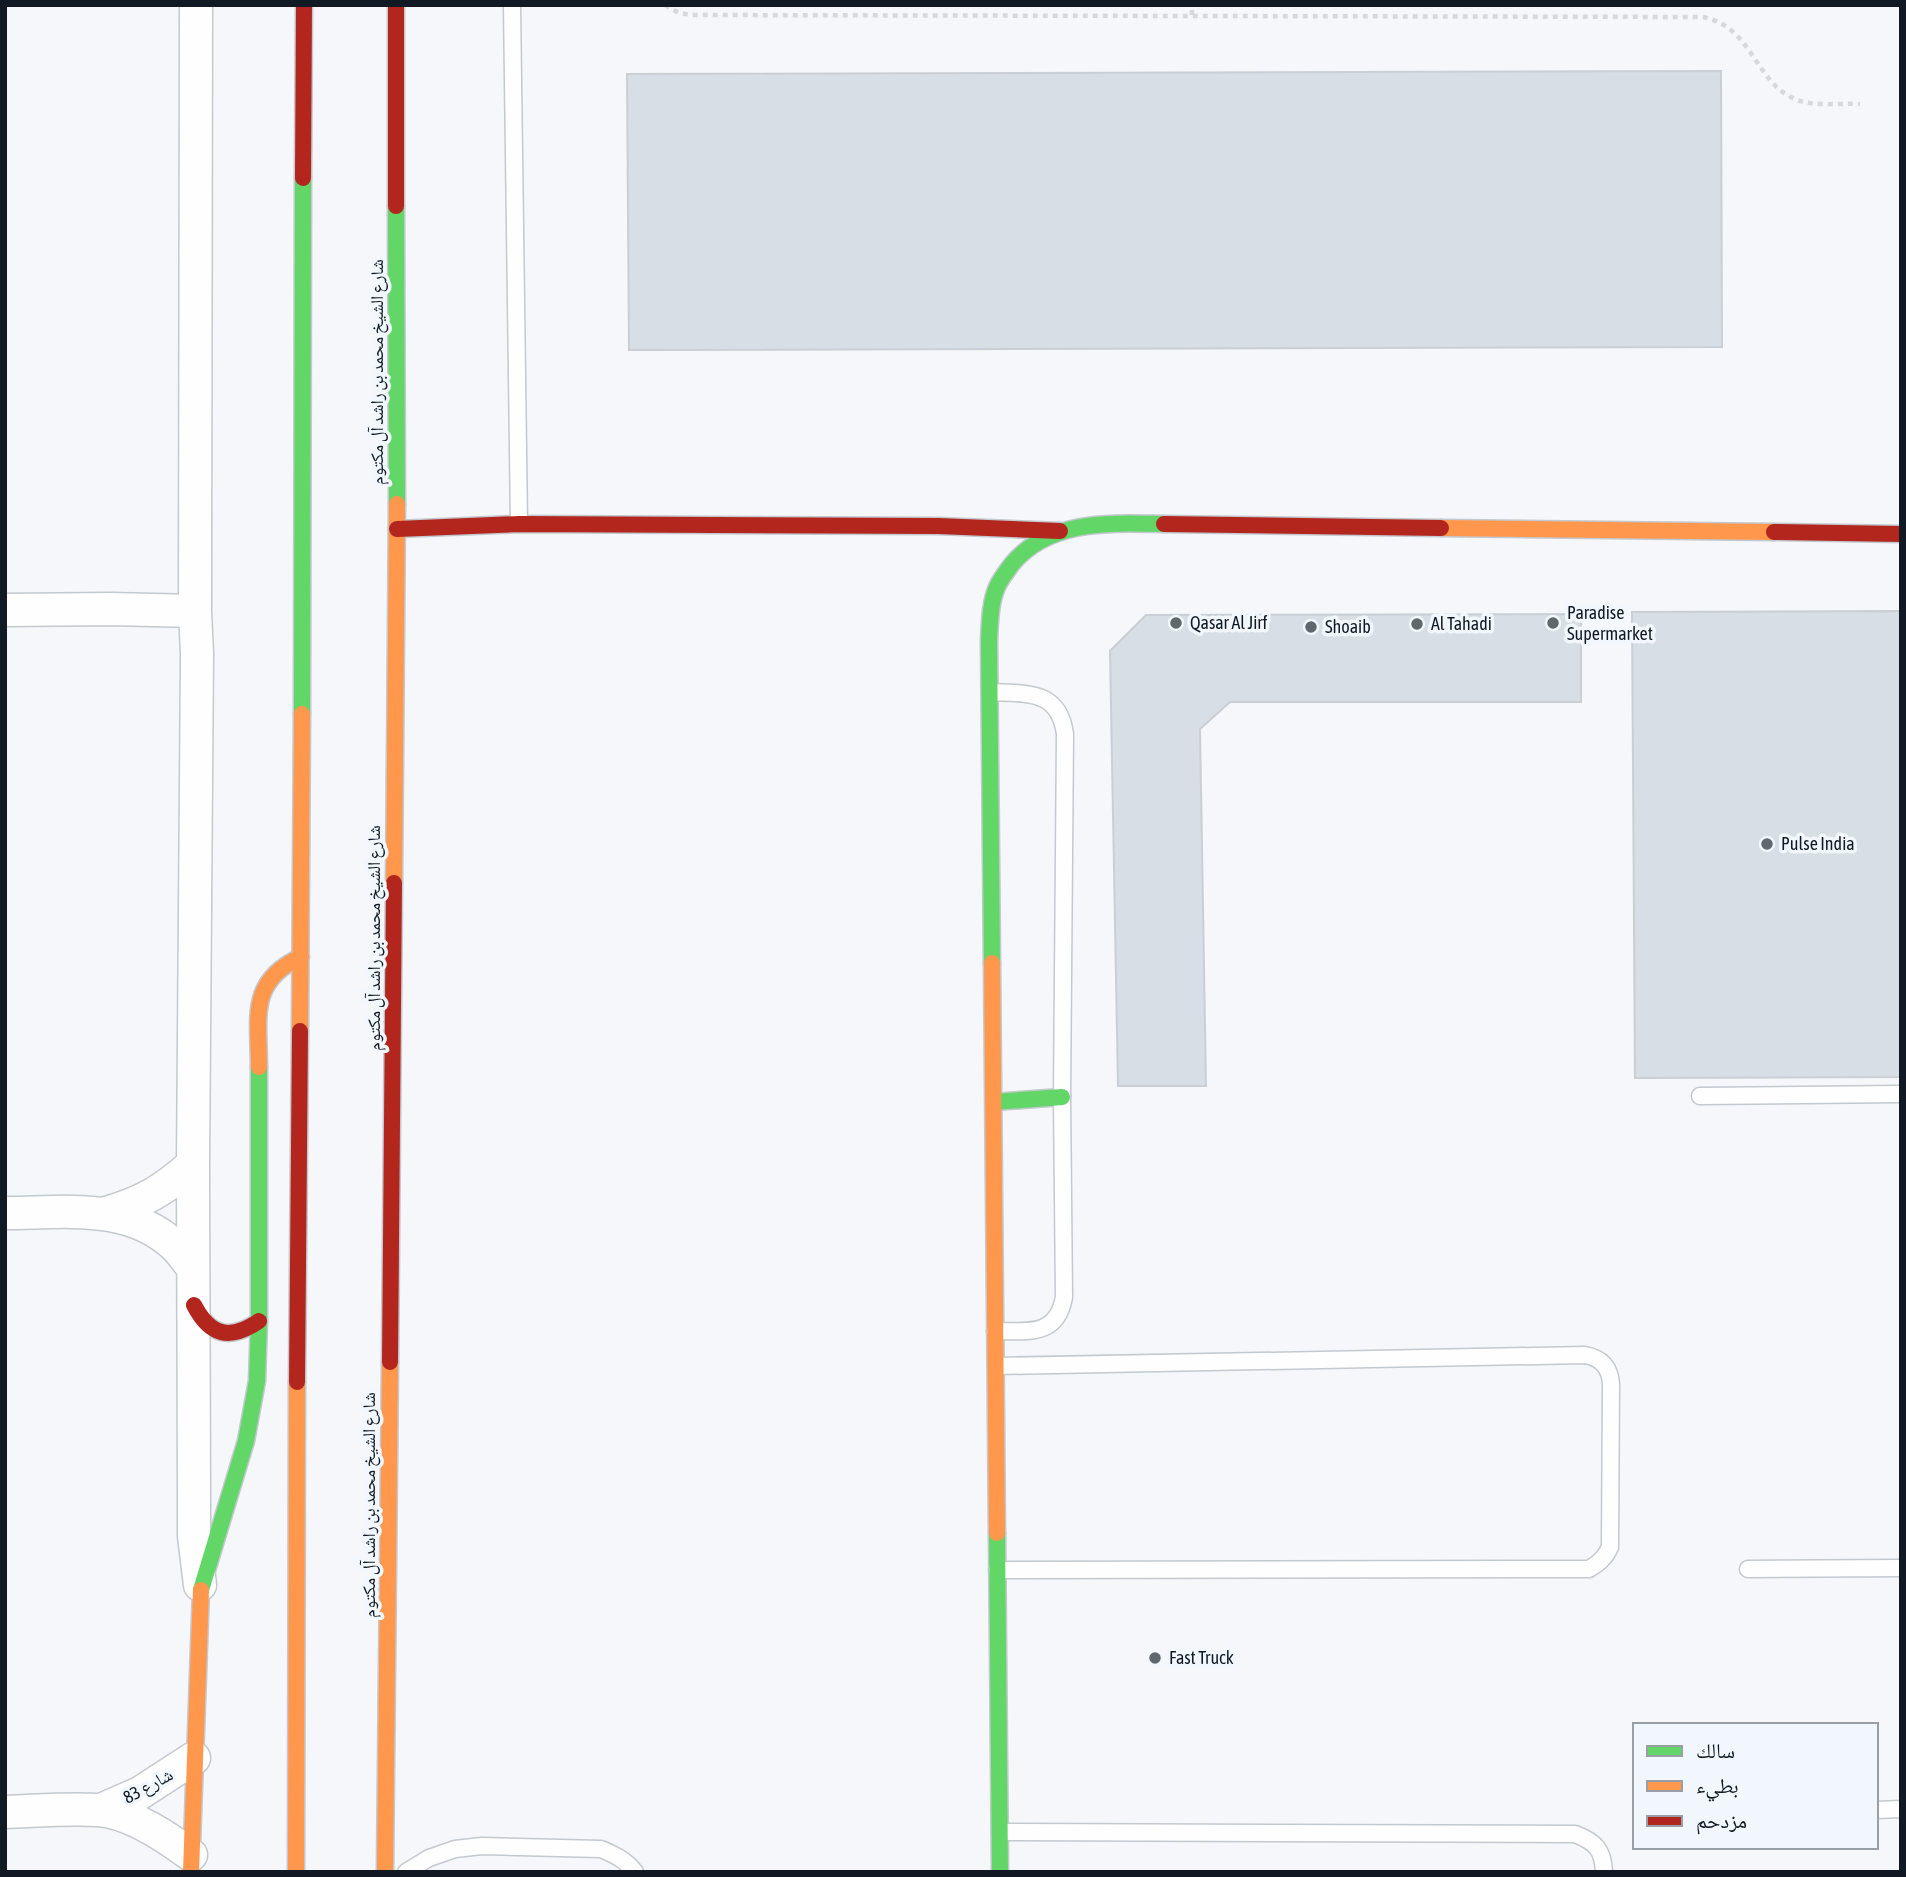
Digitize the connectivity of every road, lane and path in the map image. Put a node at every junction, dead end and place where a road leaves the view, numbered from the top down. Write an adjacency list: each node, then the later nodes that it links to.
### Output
1 (196, 5): 24 (street)
2 (304, 5): 26 (main road)
3 (396, 5): 20 (main road, شارع الشيخ محمد بن راشد آل مكتوم)
4 (512, 5): 19 (lane)
5 (665, 5): 12 (path)
6 (729, 5): 12 (path)
7 (869, 5): 13 (path)
8 (980, 5): 14 (path)
9 (1089, 5): 15 (path)
10 (1192, 5): 16 (path)
11 (1229, 5): 17 (path)
12 (729, 15): 13 (path)
13 (869, 15): 14 (path)
14 (980, 15): 15 (path)
15 (1089, 15): 16 (path)
16 (1192, 15): 17 (path)
17 (1229, 15): 18 (path)
18 (1860, 104)
19 (519, 524): 20 (main road); 21 (main road)
20 (397, 529): 51 (main road, شارع الشيخ محمد بن راشد آل مكتوم)
21 (1060, 531): 22 (main road); 25 (main road)
22 (1901, 534)
23 (5, 610): 24 (street)
24 (195, 611): 31 (street)
25 (990, 692): 29 (lane); 30 (main road)
26 (301, 957): 36 (main road); 50 (main road)
27 (1901, 1094): 28 (lane)
28 (1700, 1096)
29 (1062, 1097): 30 (main road); 37 (lane)
30 (994, 1102): 37 (main road)
31 (193, 1164): 33 (street); 34 (street)
32 (5, 1213): 33 (street)
33 (106, 1213): 34 (street)
34 (193, 1268): 35 (street)
35 (194, 1305): 36 (main road); 42 (street)
36 (259, 1321): 42 (main road)
37 (996, 1331): 38 (main road)
38 (996, 1366): 41 (main road); 41 (lane)
39 (1748, 1569): 40 (lane)
40 (1901, 1569)
41 (997, 1570): 48 (main road)
42 (201, 1590): 43 (main road)
43 (194, 1758): 45 (street, شارع 83); 49 (main road)
44 (1901, 1809): 46 (lane)
45 (101, 1810): 47 (street, شارع 83); 49 (street, شارع 83)
46 (1878, 1810)
47 (5, 1812)
48 (1000, 1832): 54 (main road); 55 (lane)
49 (191, 1863)
50 (296, 1872)
51 (385, 1872)
52 (406, 1872): 53 (lane)
53 (635, 1872)
54 (1000, 1872)
55 (1604, 1872)

